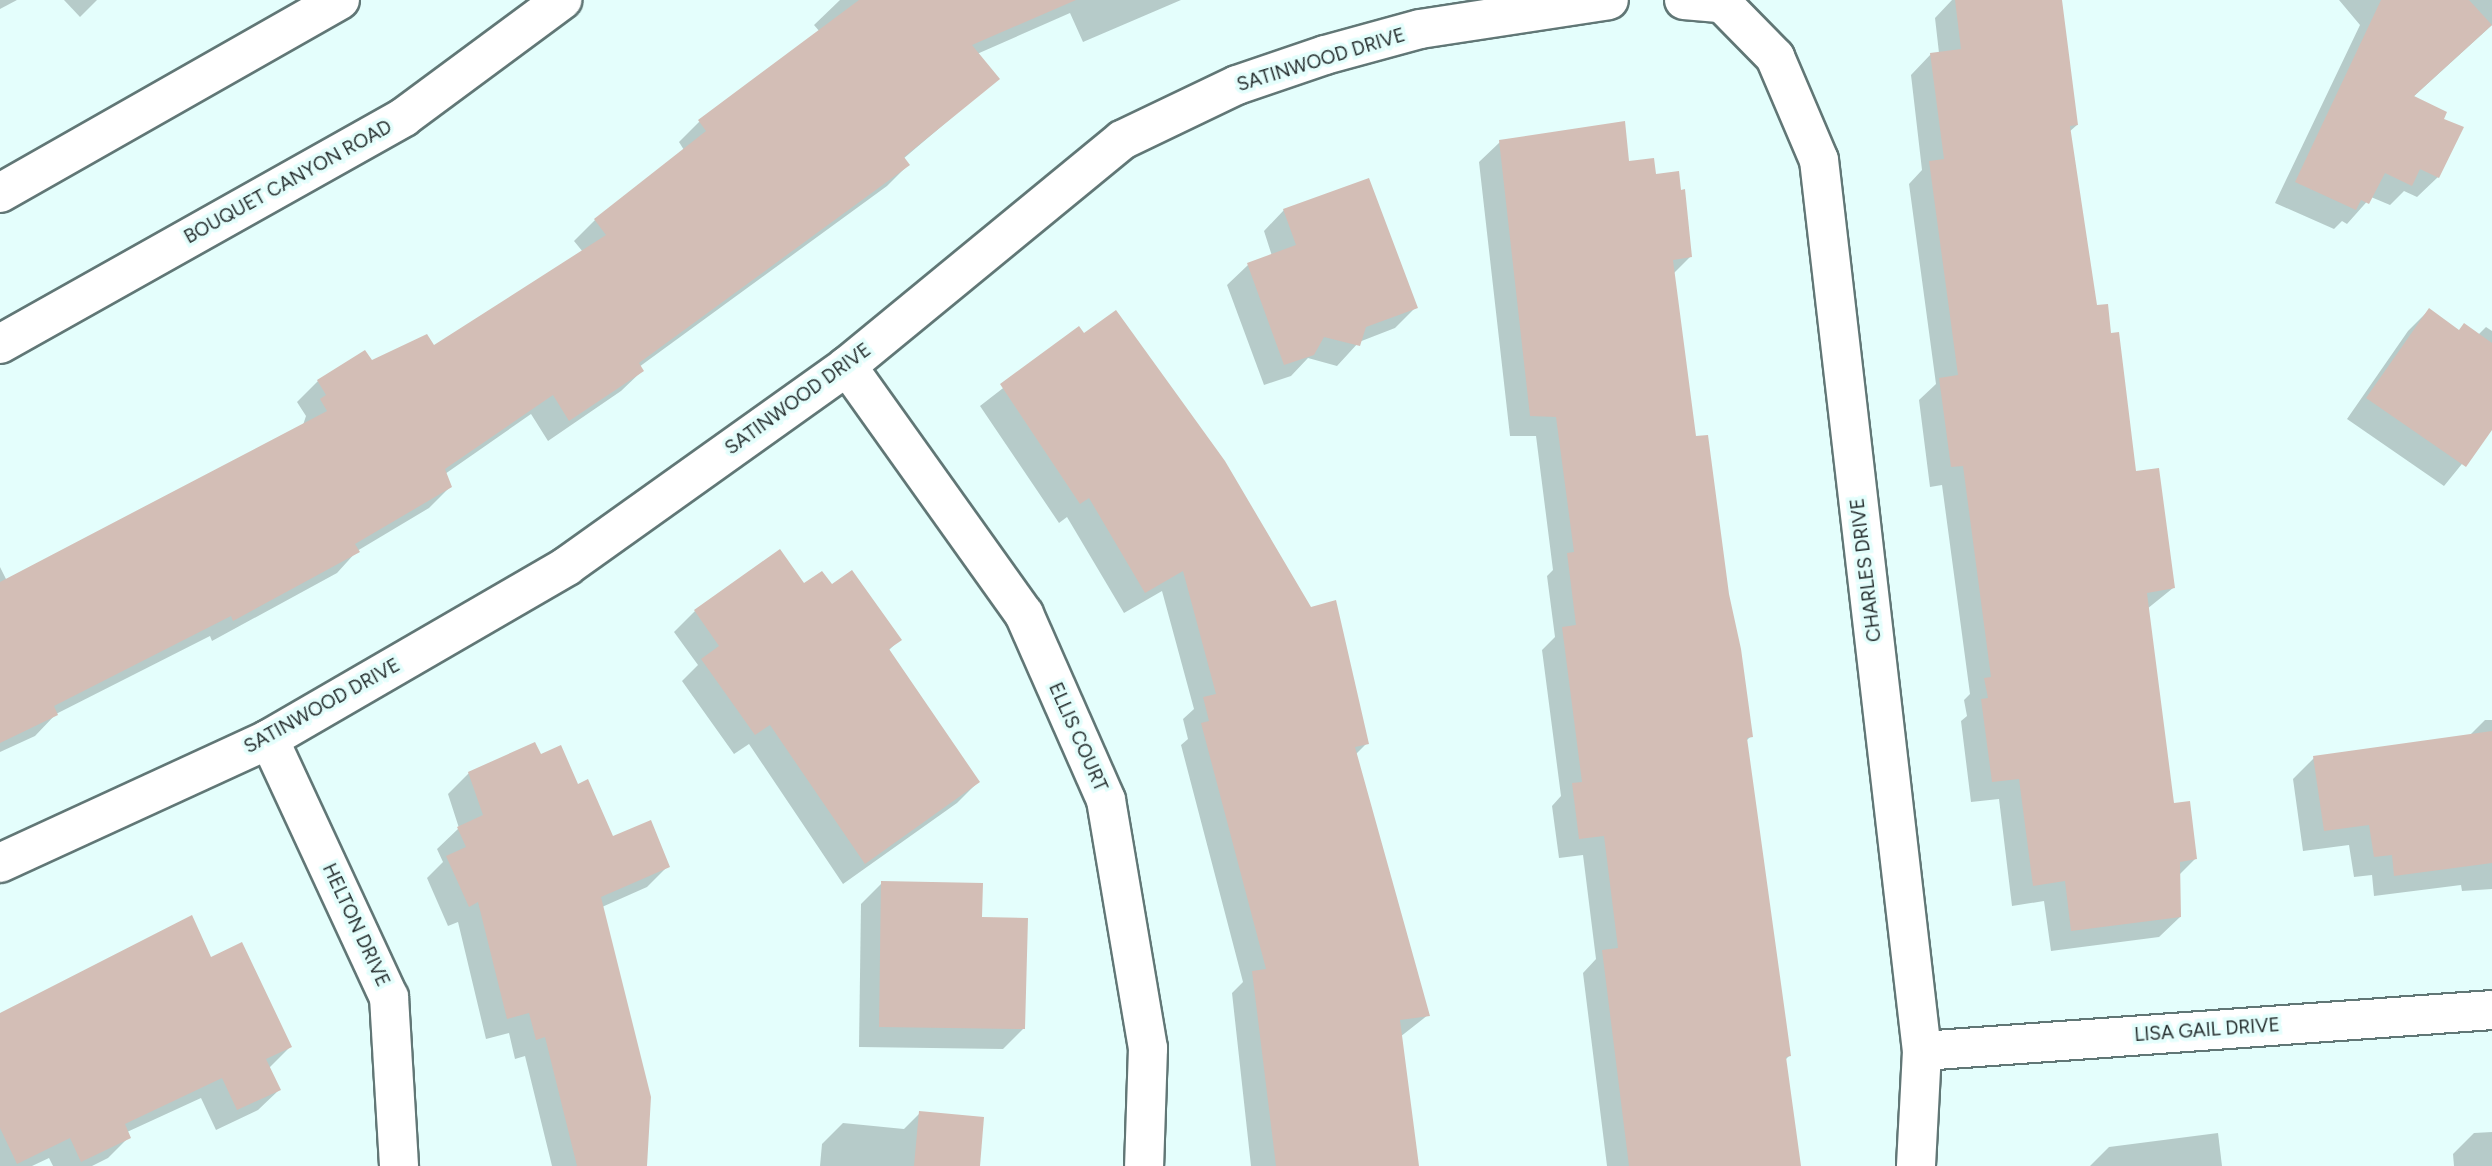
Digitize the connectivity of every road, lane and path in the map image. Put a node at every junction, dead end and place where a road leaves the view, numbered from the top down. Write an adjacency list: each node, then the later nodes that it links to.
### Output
1 (340, 0): 5 (street)
2 (562, 0): 6 (street, BOUQUET CANYON ROAD)
3 (1609, 0): 7 (street, SATINWOOD DRIVE)
4 (1684, 0): 11 (street, CHARLES DRIVE)
5 (0, 192)
6 (0, 344)
7 (847, 366): 8 (street, SATINWOOD DRIVE); 13 (street, ELLIS COURT)
8 (269, 739): 9 (street, SATINWOOD DRIVE); 12 (street, HELTON DRIVE)
9 (0, 863)
10 (2492, 1010): 11 (street, LISA GAIL DRIVE)
11 (1922, 1051): 14 (street, CHARLES DRIVE)
12 (399, 1166)
13 (1144, 1166)
14 (1916, 1166)

